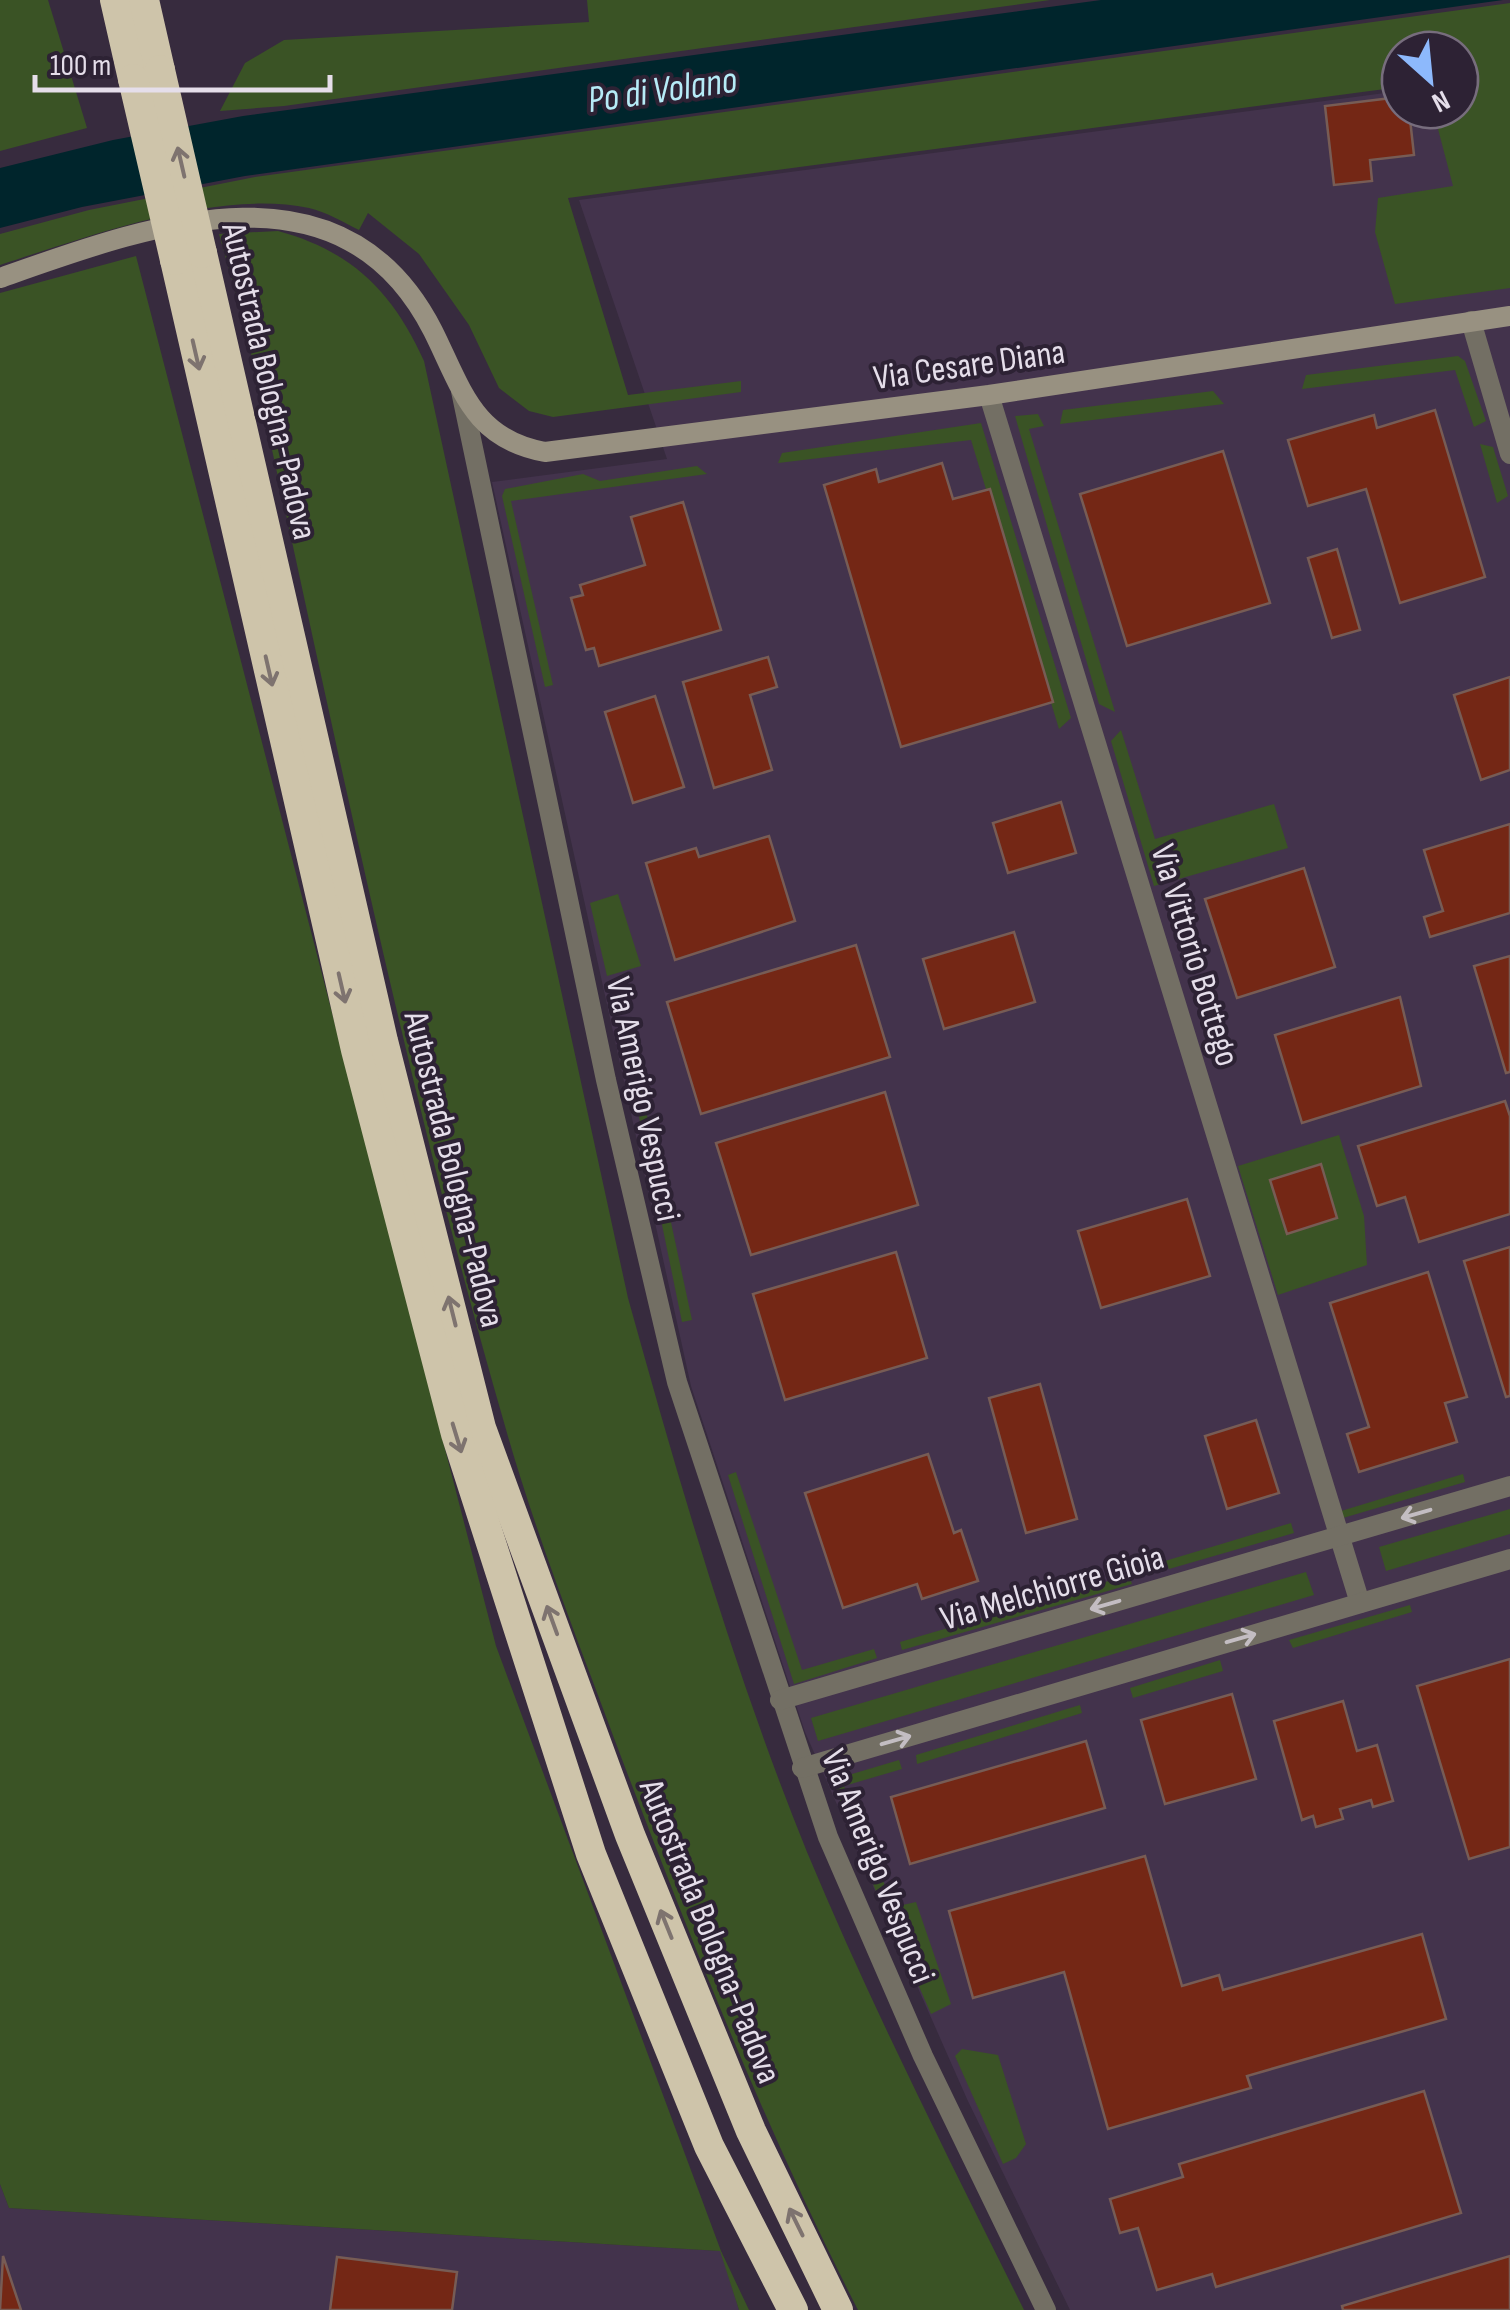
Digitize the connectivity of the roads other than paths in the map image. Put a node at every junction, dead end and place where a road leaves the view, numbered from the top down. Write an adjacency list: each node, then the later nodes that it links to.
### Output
1 (115, 0): 3 (highway, Autostrada Bologna-Padova)
2 (144, 0): 3 (highway, Autostrada Bologna-Padova)
3 (146, 74): 4 (highway, Autostrada Bologna-Padova, bridge)
4 (188, 256): 17 (highway, Autostrada Bologna-Padova, one-way to 17); 18 (highway, Autostrada Bologna-Padova, one-way to 4)
5 (0, 278): 8 (main road, Via Amerigo Vespucci)
6 (1510, 316): 7 (main road, Via Cesare Diana)
7 (1470, 322): 9 (main road, Via Cesare Diana); 10 (street)
8 (460, 390): 9 (main road, Via Cesare Diana); 15 (street, Via Amerigo Vespucci)
9 (989, 395): 12 (street, Via Vittorio Bottego)
10 (1510, 454)
11 (1510, 1486): 12 (street, Via Melchiorre Gioia, one-way to 12)
12 (1342, 1536): 14 (street); 15 (street, Via Melchiorre Gioia, one-way to 15)
13 (1510, 1559): 14 (street)
14 (1360, 1603): 16 (street, one-way to 14)
15 (780, 1700): 16 (street, Via Amerigo Vespucci)
16 (802, 1768): 19 (street, Via Amerigo Vespucci)
17 (793, 2310)
18 (838, 2310)
19 (1046, 2310)

